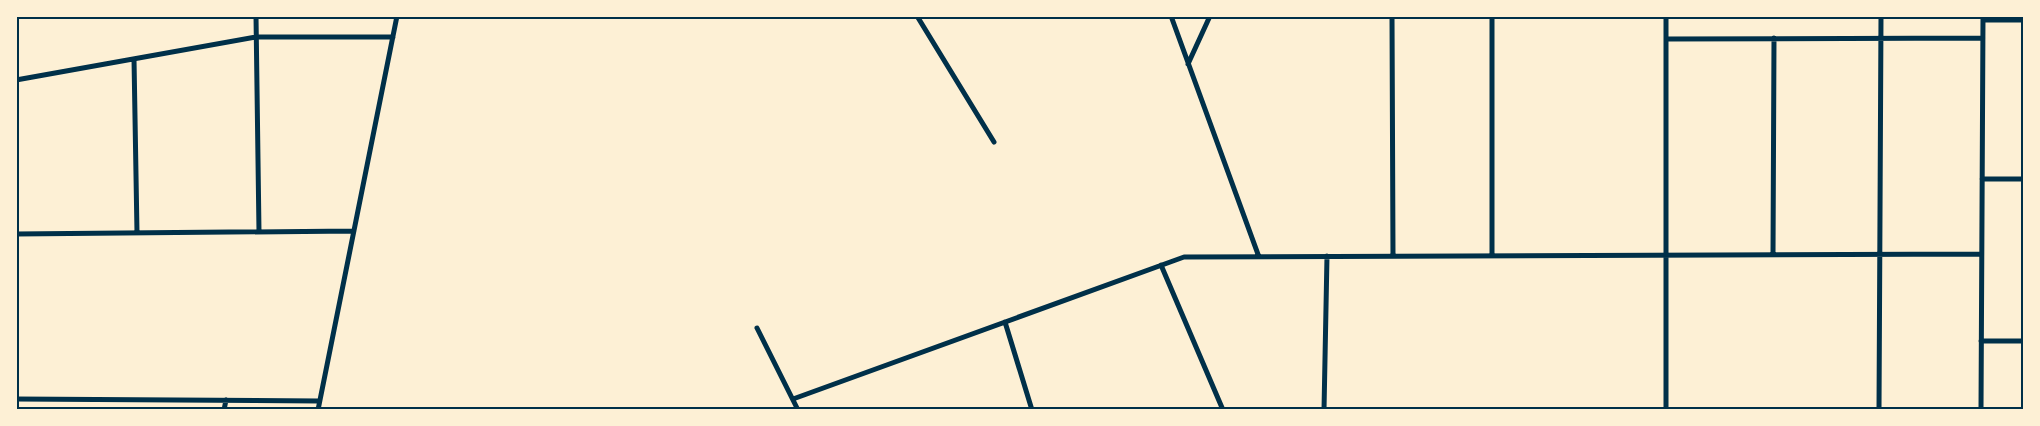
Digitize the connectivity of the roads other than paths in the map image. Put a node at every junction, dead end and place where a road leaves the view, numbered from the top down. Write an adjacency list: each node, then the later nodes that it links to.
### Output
1 (256, 16): 12 (street)
2 (397, 16): 13 (street)
3 (917, 16): 21 (street)
4 (1171, 16): 19 (street)
5 (1210, 16): 19 (street)
6 (1392, 16): 33 (street)
7 (1492, 16): 34 (street)
8 (1666, 16): 17 (street)
9 (1881, 16): 15 (street)
10 (1983, 18): 11 (street); 16 (street)
11 (2024, 20)
12 (256, 36): 13 (street); 18 (street); 25 (street)
13 (393, 37): 24 (street)
14 (1774, 38): 15 (street); 17 (street); 28 (street)
15 (1881, 38): 16 (street); 29 (street)
16 (1983, 38): 22 (street)
17 (1666, 39): 31 (street)
18 (134, 59): 20 (street); 26 (street)
19 (1188, 64): 35 (street)
20 (16, 80)
21 (994, 142)
22 (1982, 179): 23 (street); 30 (street)
23 (2024, 179)
24 (354, 231): 25 (street); 44 (street)
25 (259, 232): 26 (street)
26 (137, 233): 27 (street)
27 (16, 234)
28 (1772, 254): 29 (street); 31 (street)
29 (1880, 254): 30 (street); 52 (street)
30 (1982, 254): 39 (street)
31 (1666, 255): 34 (street); 51 (street)
32 (1327, 256): 33 (street); 35 (street); 50 (street)
33 (1393, 256): 34 (street)
34 (1492, 256)
35 (1259, 257): 36 (street)
36 (1161, 265): 37 (street); 49 (street)
37 (1004, 322): 42 (street); 48 (street)
38 (758, 328): 42 (street)
39 (1981, 341): 40 (street); 53 (street)
40 (2024, 341)
41 (16, 398): 43 (street)
42 (793, 399): 47 (street)
43 (226, 400): 44 (street); 45 (street)
44 (319, 401): 46 (street)
45 (224, 410)
46 (318, 410)
47 (798, 410)
48 (1032, 410)
49 (1223, 410)
50 (1324, 410)
51 (1666, 410)
52 (1879, 410)
53 (1981, 410)

